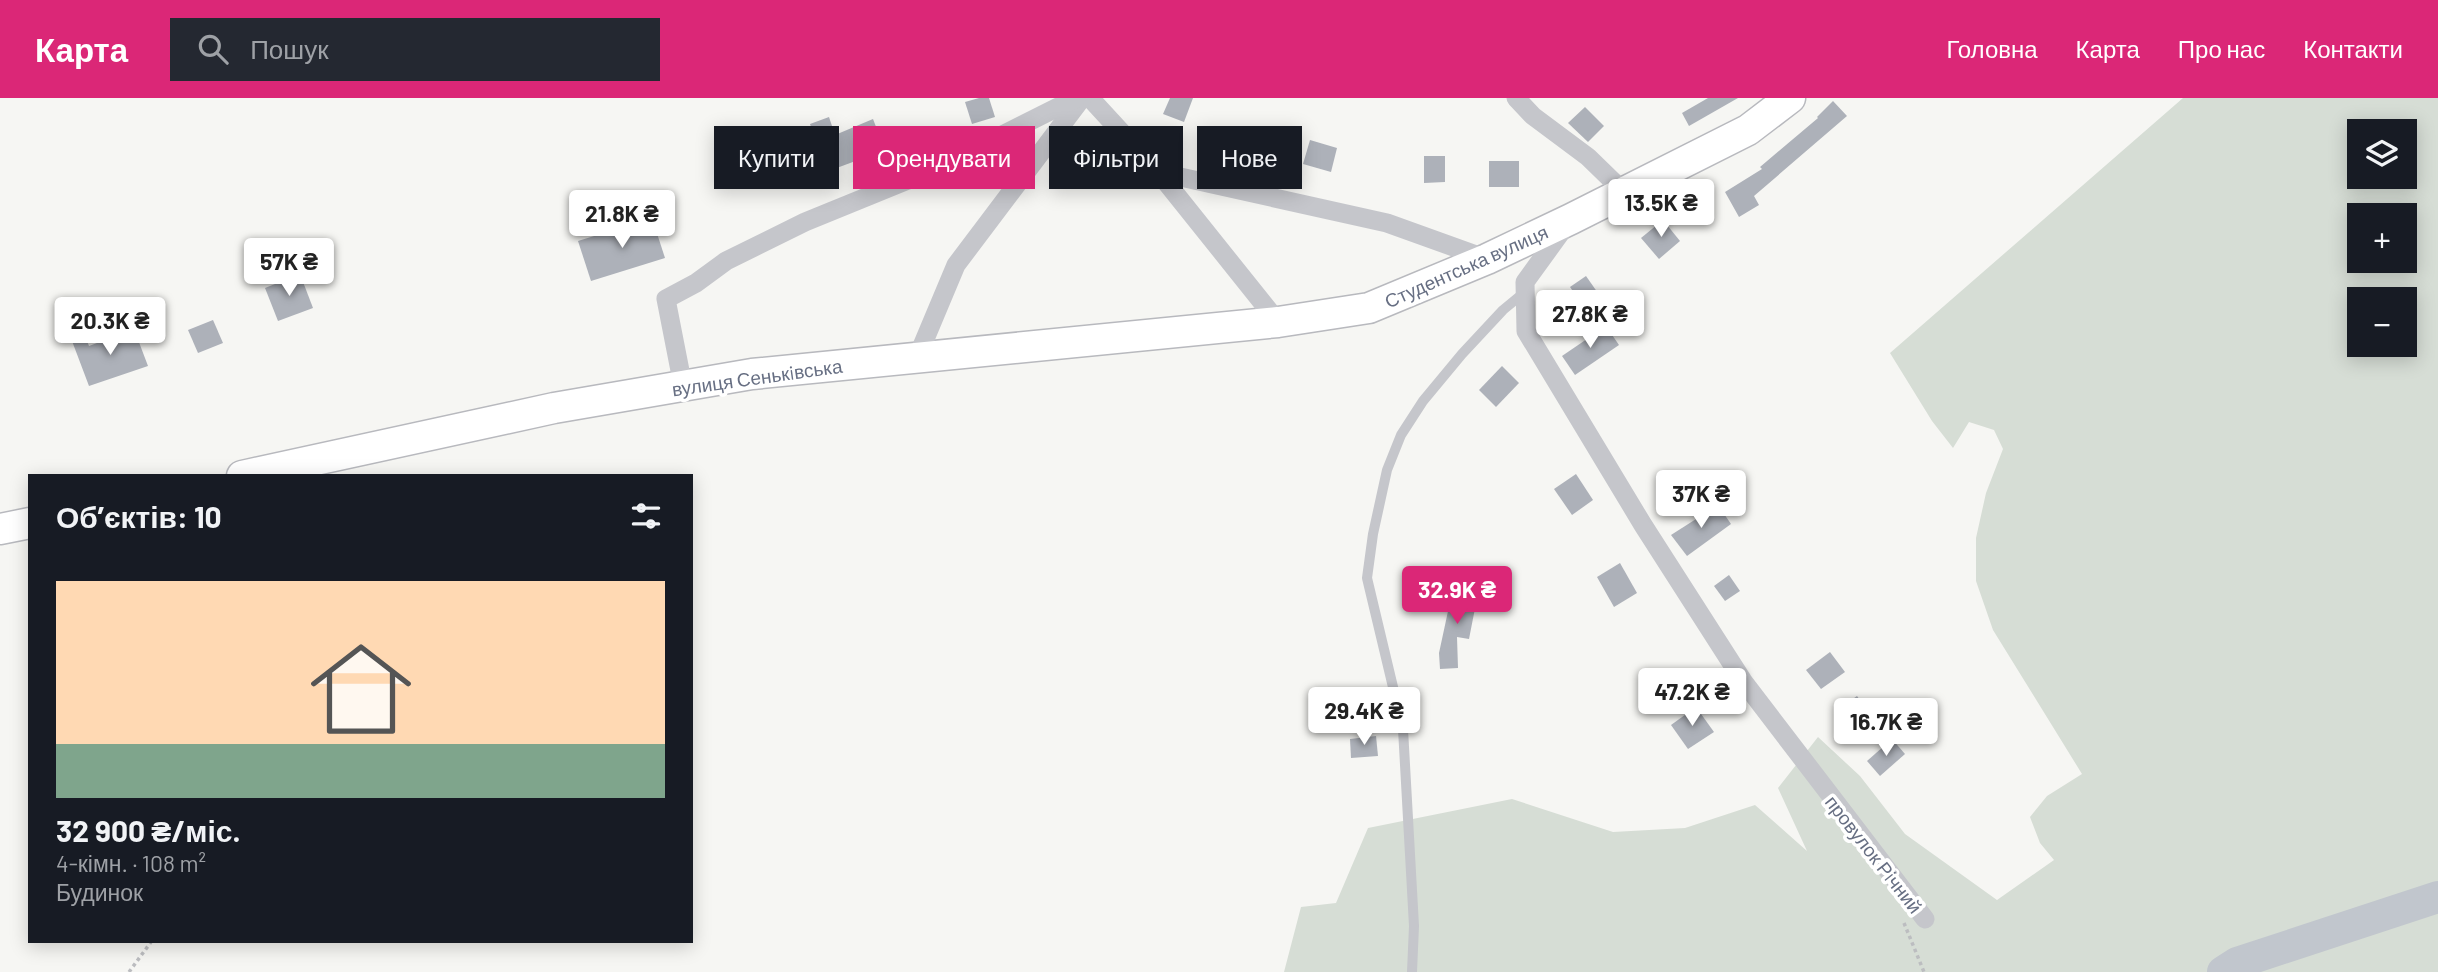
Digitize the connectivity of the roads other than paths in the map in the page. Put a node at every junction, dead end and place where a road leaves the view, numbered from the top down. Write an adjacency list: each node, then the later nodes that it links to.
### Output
1 (1076, 98): 15 (street)
2 (1082, 98): 14 (street)
3 (1090, 98): 6 (street)
4 (1516, 98): 9 (street)
5 (1790, 98): 9 (main road, Студентська вулиця)
6 (1116, 126)
7 (1183, 178): 11 (street)
8 (1172, 189): 13 (street)
9 (1624, 192): 10 (main road, Студентська вулиця)
10 (1571, 219): 11 (main road, Студентська вулиця); 12 (street, провулок Рiчний)
11 (1487, 259): 13 (main road, Студентська вулиця)
12 (1525, 290): 19 (street, провулок Рiчний); 20 (lane)
13 (1278, 322): 14 (main road, вулиця Сенькiвська)
14 (917, 358): 15 (main road, вулиця Сенькiвська)
15 (683, 386): 16 (main road, вулиця Сенькiвська)
16 (251, 474)
17 (28, 523): 18 (main road)
18 (0, 529)
19 (1925, 919)
20 (1412, 972)

